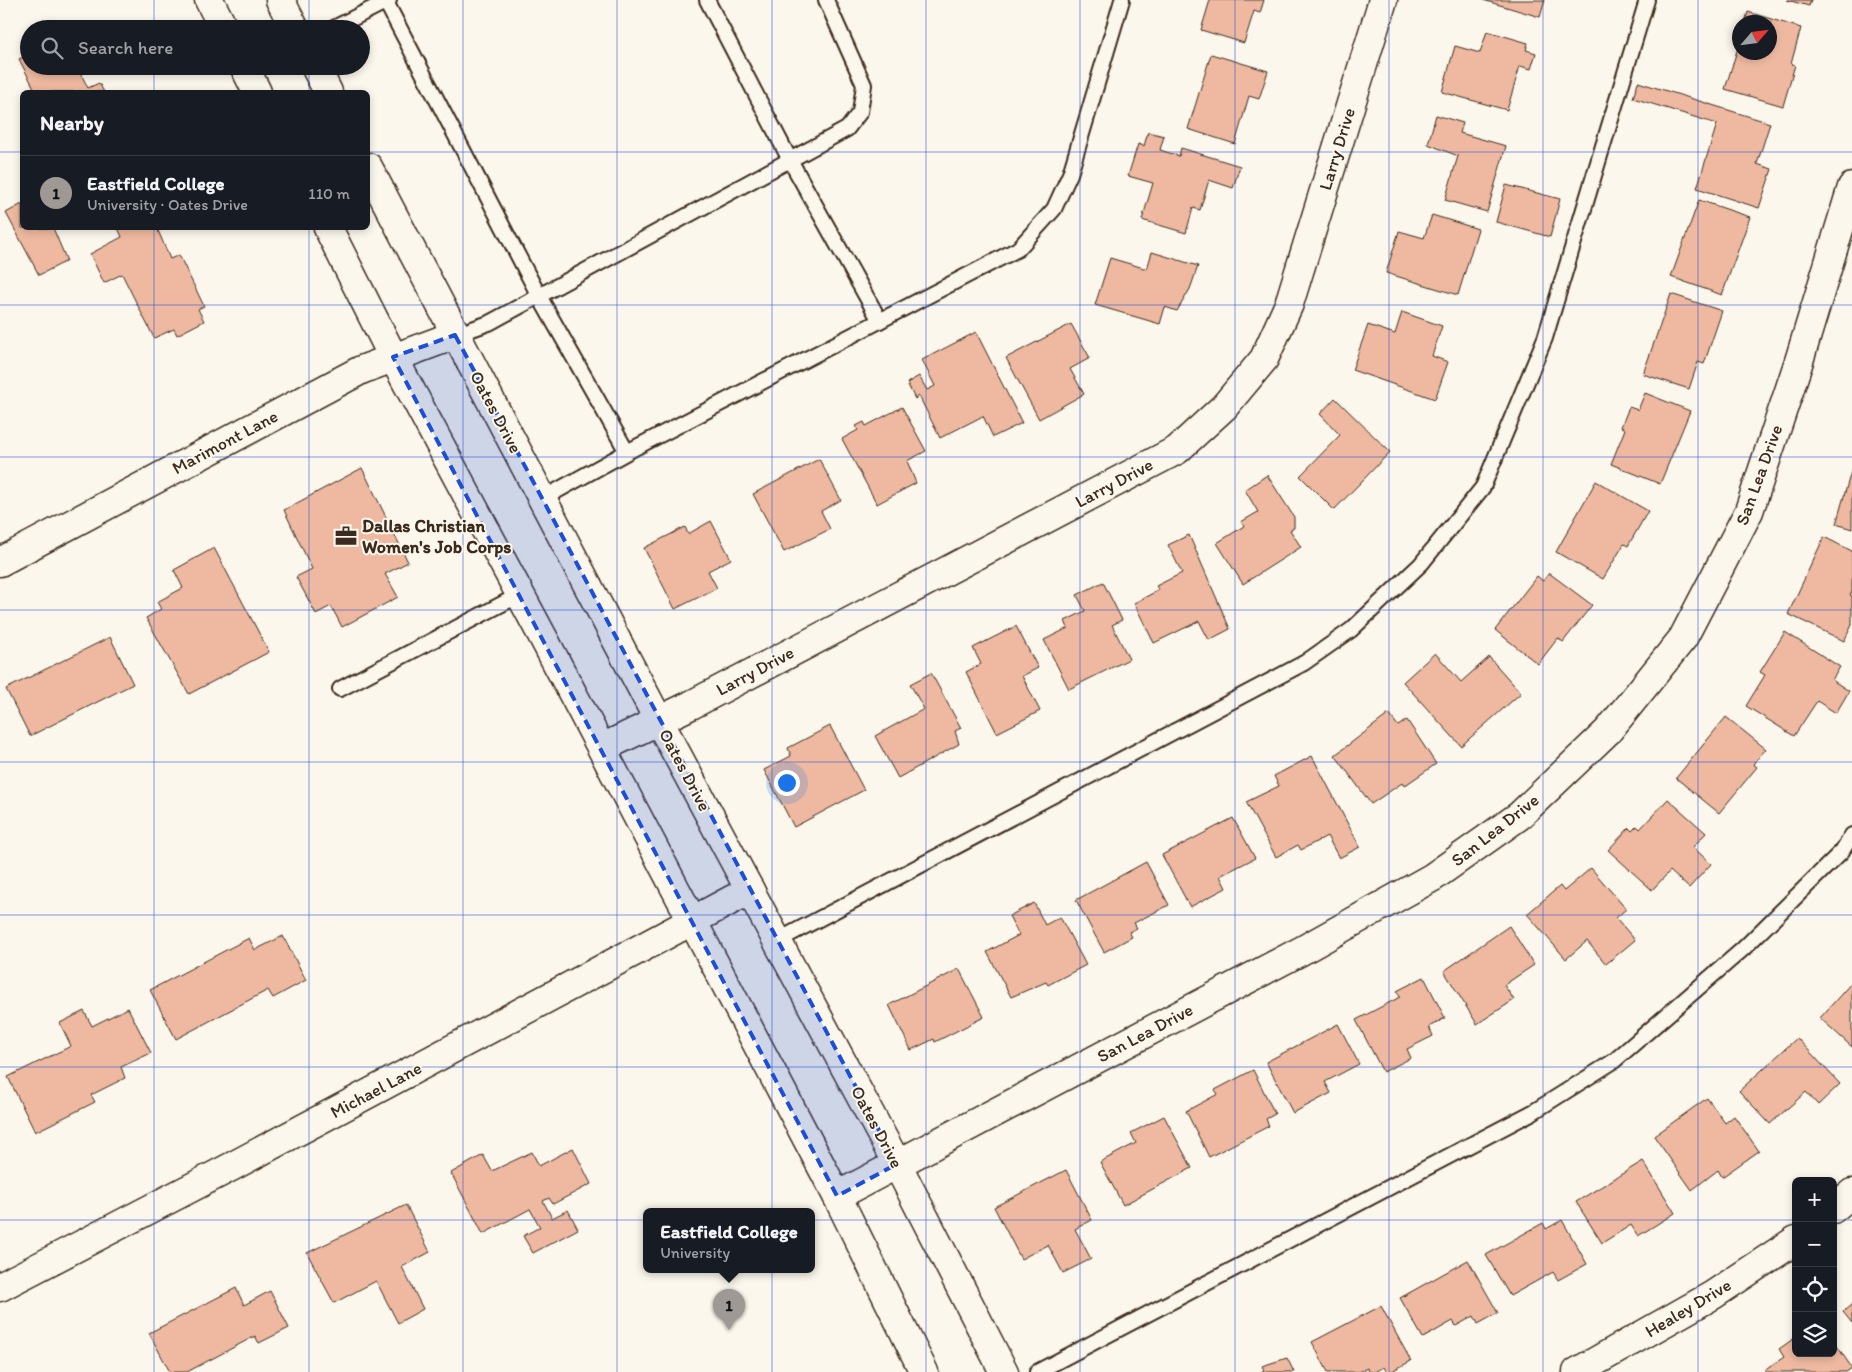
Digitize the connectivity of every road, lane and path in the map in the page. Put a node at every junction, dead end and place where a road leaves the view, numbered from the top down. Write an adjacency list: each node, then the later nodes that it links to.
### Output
1 (209, 0): 9 (street)
2 (280, 0): 10 (street)
3 (707, 0): 16 (lane)
4 (826, 0): 16 (lane)
5 (1122, 0): 21 (lane)
6 (1383, 0): 29 (street, Larry Drive)
7 (1647, 0): 34 (lane)
8 (388, 1): 11 (lane); 20 (lane)
9 (219, 20)
10 (290, 20)
11 (350, 20)
12 (248, 75): 14 (street)
13 (319, 75): 15 (street)
14 (256, 90)
15 (327, 90)
16 (790, 160): 20 (lane); 21 (lane)
17 (370, 171): 22 (street, Oates Drive)
18 (1852, 186): 35 (street, San Lea Drive)
19 (329, 230): 23 (street)
20 (539, 296): 22 (lane); 24 (lane)
21 (880, 321): 24 (lane)
22 (455, 335): 23 (street, Marimont Lane); 25 (street, Oates Drive)
23 (393, 357): 26 (street, Marimont Lane); 27 (street)
24 (627, 452): 25 (lane)
25 (542, 499): 29 (street, Oates Drive)
26 (0, 562)
27 (521, 594): 28 (lane); 30 (street)
28 (340, 689)
29 (659, 720): 30 (street, Larry Drive); 32 (street, Oates Drive)
30 (602, 748): 33 (street)
31 (1852, 835): 43 (lane)
32 (750, 890): 33 (street, Michael Lane); 34 (street, Oates Drive)
33 (693, 920): 37 (street); 40 (street, Michael Lane)
34 (777, 941): 35 (street, Oates Drive)
35 (897, 1164): 37 (street, San Lea Drive); 42 (street, Oates Drive)
36 (1852, 1193): 38 (street)
37 (837, 1196): 41 (street)
38 (1837, 1206)
39 (1792, 1243): 44 (street, Healey Drive)
40 (0, 1287)
41 (924, 1372)
42 (1004, 1372)
43 (1037, 1372)
44 (1577, 1372)

